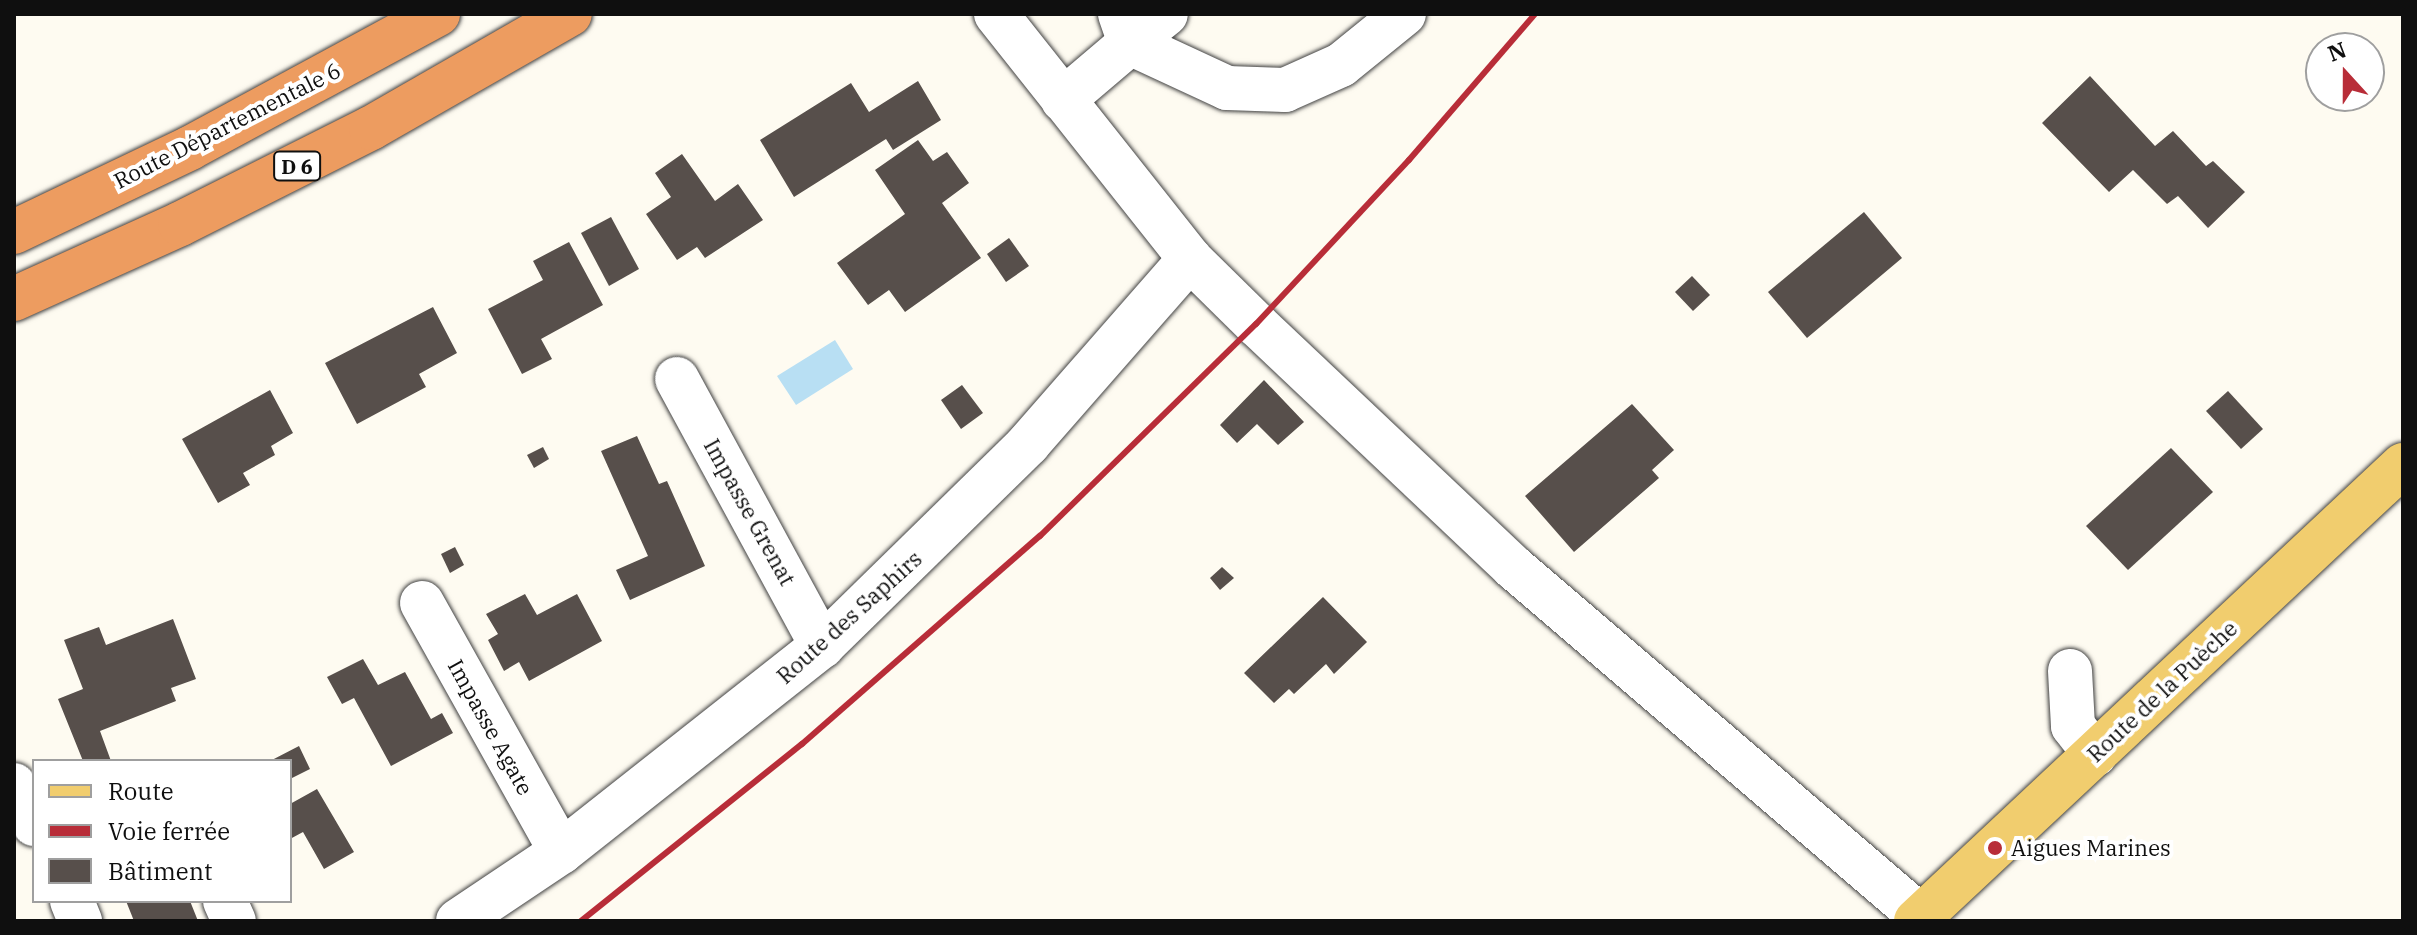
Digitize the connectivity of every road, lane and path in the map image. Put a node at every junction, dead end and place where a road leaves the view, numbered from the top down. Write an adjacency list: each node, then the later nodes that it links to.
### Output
1 (438, 14): 8 (highway, Route Départementale 6)
2 (570, 14): 10 (highway, D 6)
3 (996, 14): 7 (street)
4 (1166, 14): 6 (street)
5 (1404, 14): 6 (street)
6 (1125, 28): 7 (street)
7 (1063, 100): 9 (street)
8 (14, 232)
9 (1190, 259): 14 (street, Route des Saphirs); 20 (street)
10 (14, 299)
11 (677, 379): 14 (street, Impasse Grenat)
12 (2403, 465): 16 (main road, Route de la Puèche)
13 (422, 603): 19 (street, Impasse Agate)
14 (822, 646): 19 (street, Route des Saphirs)
15 (2070, 671): 16 (street)
16 (2095, 754): 20 (main road, Route de la Puèche)
17 (14, 785): 18 (street)
18 (32, 820)
19 (561, 852): 21 (street, Route des Saphirs)
20 (1921, 920)
21 (458, 921)

